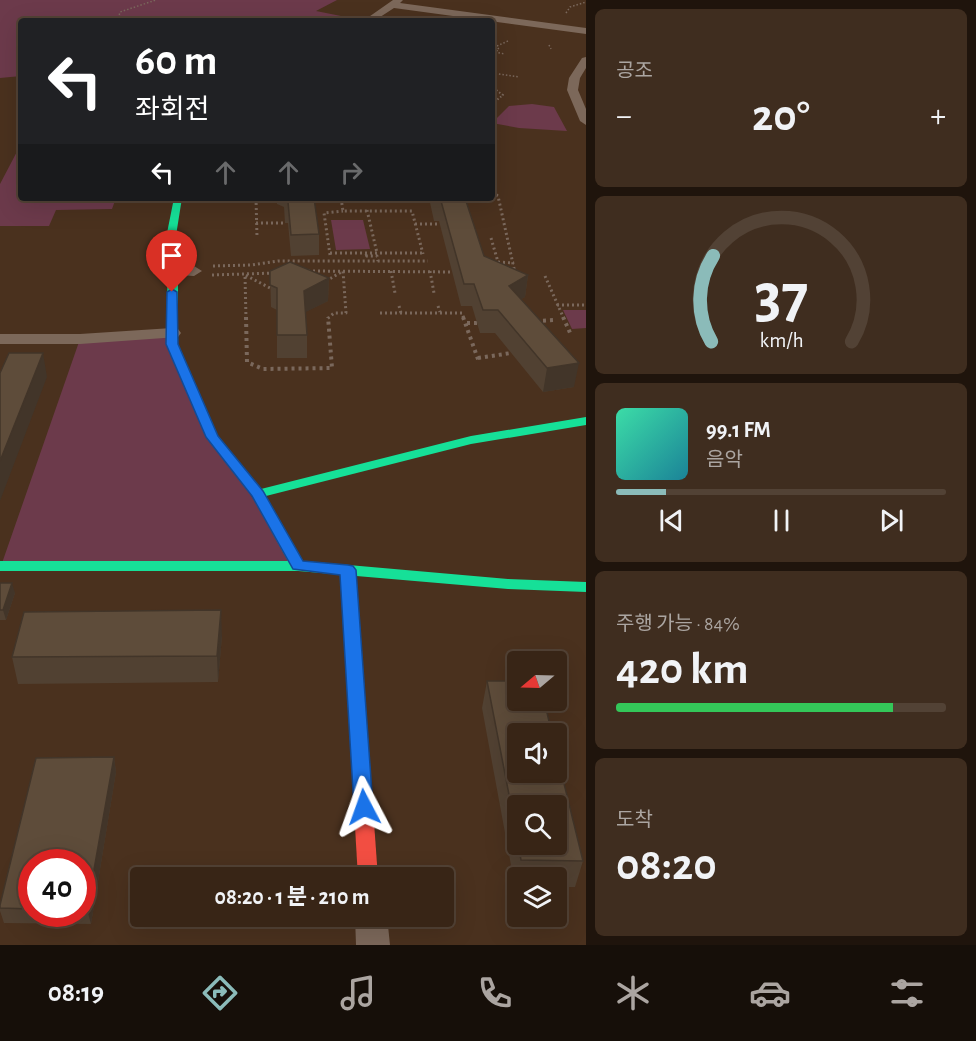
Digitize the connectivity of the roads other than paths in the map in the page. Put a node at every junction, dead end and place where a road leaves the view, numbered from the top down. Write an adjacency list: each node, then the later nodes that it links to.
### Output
1 (397, 2): 2 (street); 3 (street)
2 (373, 18)
3 (586, 31)
4 (586, 60): 5 (street)
5 (586, 121)
6 (177, 201): 7 (street)
7 (172, 271): 8 (street); 9 (street)
8 (202, 271)
9 (172, 333): 10 (street); 12 (street)
10 (0, 339)
11 (586, 421): 12 (street)
12 (258, 494): 14 (street)
13 (0, 566): 14 (street)
14 (298, 566): 15 (street)
15 (348, 570): 16 (street); 17 (street)
16 (586, 587)
17 (367, 867)
18 (372, 927): 19 (street)
19 (373, 945)

